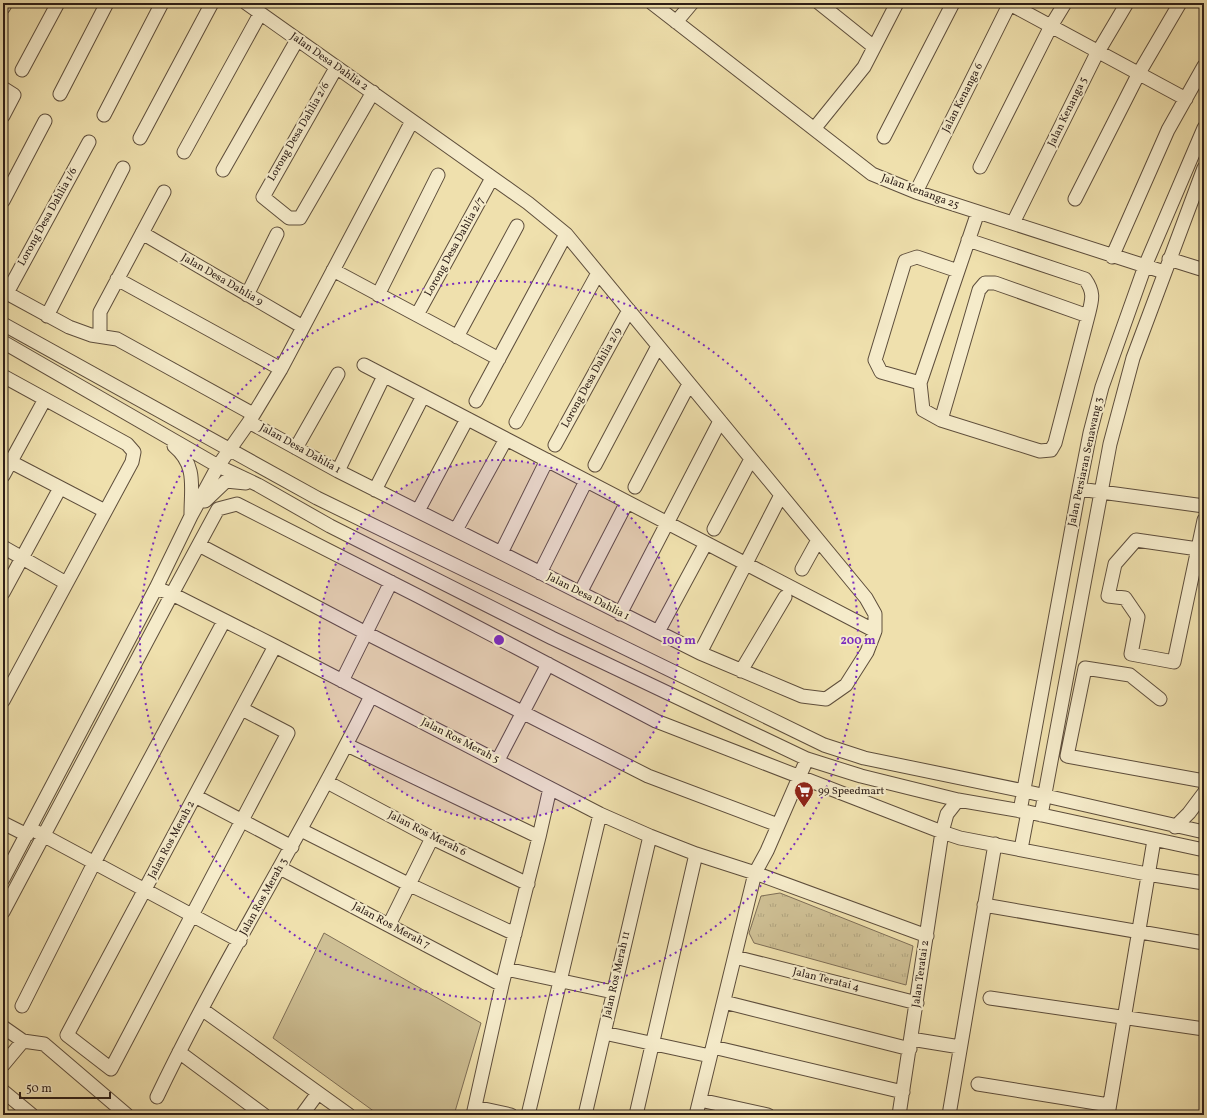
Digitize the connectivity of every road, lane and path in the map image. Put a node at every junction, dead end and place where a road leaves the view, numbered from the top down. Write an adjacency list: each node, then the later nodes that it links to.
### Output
1 (6, 3): 16 (street)
2 (58, 3): 25 (street)
3 (107, 3): 29 (street)
4 (162, 3): 31 (street)
5 (212, 3): 38 (street)
6 (246, 3): 17 (street, Jalan Desa Dahlia 2)
7 (652, 3): 18 (street, Jalan Kenanga 25)
8 (692, 3): 18 (street)
9 (819, 3): 21 (street)
10 (897, 3): 21 (street)
11 (953, 3): 37 (street)
12 (1009, 3): 19 (street); 48 (street, Jalan Kenanga 6)
13 (1065, 3): 19 (street)
14 (1127, 3): 22 (street, Jalan Kenanga 5)
15 (1180, 3): 26 (street)
16 (3, 8)
17 (260, 14): 20 (street, Jalan Desa Dahlia 2); 40 (street)
18 (676, 22): 36 (street, Jalan Kenanga 25)
19 (1051, 26): 22 (street); 41 (street)
20 (297, 40): 24 (street, Jalan Desa Dahlia 2); 44 (street)
21 (874, 47): 36 (street)
22 (1099, 50): 26 (street); 52 (street, Jalan Kenanga 5)
23 (1204, 66): 30 (street)
24 (336, 68): 28 (street, Jalan Desa Dahlia 2); 28 (street, Lorong Desa Dahlia 2/6)
25 (22, 70)
26 (1139, 73): 30 (street); 49 (street)
27 (9, 91): 32 (street)
28 (373, 92): 34 (street, Jalan Desa Dahlia 2)
29 (60, 94)
30 (1186, 98): 58 (street)
31 (104, 115)
32 (3, 116)
33 (45, 121): 50 (street)
34 (412, 121): 46 (street, Jalan Desa Dahlia 2); 61 (street)
35 (1204, 128): 60 (street, Jalan Persiaran Senawang 3)
36 (814, 129): 48 (street, Jalan Kenanga 25)
37 (884, 137)
38 (140, 138)
39 (89, 142): 67 (street, Lorong Desa Dahlia 1/6)
40 (184, 152)
41 (980, 167)
42 (123, 168): 72 (street)
43 (1204, 168): 59 (street, Jalan Persiaran Senawang 3)
44 (224, 170)
45 (438, 175): 69 (street)
46 (492, 178): 56 (street, Jalan Desa Dahlia 2); 71 (street, Lorong Desa Dahlia 2/7)
47 (164, 192): 54 (street)
48 (916, 192): 51 (street, Jalan Kenanga 25)
49 (1075, 199)
50 (3, 201)
51 (978, 212): 52 (street, Jalan Kenanga 25); 57 (street)
52 (1012, 223): 58 (street, Jalan Kenanga 25)
53 (517, 226): 77 (street)
54 (142, 233): 66 (street); 68 (street, Jalan Desa Dahlia 9)
55 (277, 234): 68 (street)
56 (566, 234): 65 (street, Jalan Desa Dahlia 2); 80 (street)
57 (968, 240): 63 (street); 73 (street)
58 (1112, 257): 60 (street, Jalan Kenanga 25)
59 (1169, 259): 62 (street); 64 (street, Jalan Persiaran Senawang 3)
60 (1145, 266): 64 (street, Jalan Kenanga 25); 112 (street, Jalan Persiaran Senawang 3)
61 (333, 270): 69 (street); 75 (street)
62 (1204, 270)
63 (958, 271): 86 (street); 86 (street)
64 (1164, 272): 114 (street, Jalan Persiaran Senawang 3)
65 (598, 273): 70 (street, Jalan Desa Dahlia 2); 95 (street)
66 (117, 279): 76 (street); 82 (street)
67 (5, 292): 72 (street)
68 (248, 295): 75 (street, Jalan Desa Dahlia 9)
69 (378, 295): 71 (street)
70 (629, 310): 79 (street, Jalan Desa Dahlia 2); 98 (street, Lorong Desa Dahlia 2/9)
71 (417, 315): 77 (street)
72 (47, 316): 76 (street)
73 (1088, 316): 93 (street); 93 (street)
74 (3, 324): 100 (street)
75 (303, 327): 82 (street)
76 (100, 336): 91 (street, Jalan Desa Dahlia 1)
77 (456, 336): 80 (street)
78 (3, 342): 96 (street)
79 (658, 346): 87 (street, Jalan Desa Dahlia 1); 104 (street)
80 (499, 359): 90 (street)
81 (364, 365): 85 (street)
82 (281, 369): 91 (street)
83 (338, 374): 99 (street)
84 (3, 376): 89 (street)
85 (384, 376): 88 (street); 106 (street)
86 (920, 383): 93 (street)
87 (689, 384): 94 (street, Jalan Desa Dahlia 1); 110 (street)
88 (423, 396): 92 (street); 113 (street)
89 (45, 399): 103 (street); 118 (street)
90 (476, 401)
91 (251, 418): 99 (street, Jalan Desa Dahlia 1); 100 (street)
92 (467, 419): 97 (street); 119 (street)
93 (941, 420)
94 (720, 421): 101 (street, Jalan Desa Dahlia 1); 122 (street)
95 (516, 422)
96 (149, 426): 105 (street); 120 (street)
97 (506, 439): 102 (street); 124 (street)
98 (555, 445)
99 (296, 448): 106 (street, Jalan Desa Dahlia 1)
100 (228, 450): 105 (street); 164 (street)
101 (751, 459): 115 (street, Jalan Desa Dahlia 1); 123 (street)
102 (547, 460): 108 (street); 130 (street)
103 (11, 462): 107 (street); 111 (street)
104 (594, 465)
105 (218, 466): 109 (street); 120 (street)
106 (338, 470): 113 (street, Jalan Desa Dahlia 1)
107 (3, 476)
108 (586, 481): 116 (street); 134 (street)
109 (258, 485): 120 (street); 158 (street)
110 (636, 487)
111 (60, 488): 118 (street); 131 (street)
112 (1079, 489): 114 (street); 164 (street, Jalan Persiaran Senawang 3)
113 (375, 490): 119 (street, Jalan Desa Dahlia 1)
114 (1102, 491): 117 (street); 167 (street, Jalan Persiaran Senawang 3)
115 (781, 495): 125 (street, Jalan Desa Dahlia 1); 132 (street)
116 (628, 502): 122 (street); 139 (street)
117 (1204, 506)
118 (105, 511): 136 (street)
119 (418, 511): 124 (street, Jalan Desa Dahlia 1)
120 (191, 516): 137 (street)
121 (1204, 520): 129 (street)
122 (666, 522): 126 (street); 142 (street)
123 (714, 529)
124 (456, 530): 130 (street, Jalan Desa Dahlia 1)
125 (818, 540): 133 (street); 144 (street, Jalan Desa Dahlia 1)
126 (706, 543): 132 (street); 145 (street)
127 (199, 545): 135 (street); 140 (street); 146 (street)
128 (3, 547): 131 (street)
129 (1198, 549): 129 (street)
130 (501, 553): 134 (street, Jalan Desa Dahlia 1)
131 (22, 558): 136 (street); 138 (street)
132 (746, 564): 144 (street); 148 (street)
133 (802, 569)
134 (540, 573): 139 (street, Jalan Desa Dahlia 1)
135 (391, 582): 146 (street); 149 (street)
136 (66, 583): 154 (street)
137 (156, 588): 140 (street, Jalan Ros Merah 5); 177 (street)
138 (3, 593)
139 (580, 593): 142 (street, Jalan Desa Dahlia 1)
140 (172, 594): 143 (street, Jalan Ros Merah 5); 180 (street)
141 (785, 597): 150 (street)
142 (620, 614): 145 (street, Jalan Desa Dahlia 1)
143 (224, 621): 147 (street, Jalan Ros Merah 5); 190 (street)
144 (875, 631): 150 (street, Jalan Desa Dahlia 1)
145 (658, 632): 148 (street, Jalan Desa Dahlia 1)
146 (366, 633): 151 (street); 156 (street)
147 (275, 646): 151 (street, Jalan Ros Merah 5); 155 (street, Jalan Ros Merah 2)
148 (700, 653): 150 (street, Jalan Desa Dahlia 1)
149 (548, 664): 156 (street); 160 (street)
150 (741, 672)
151 (342, 681): 152 (street, Jalan Ros Merah 5)
152 (371, 696): 157 (street, Jalan Ros Merah 3); 159 (street, Jalan Ros Merah 5)
153 (1160, 699): 161 (street)
154 (3, 701)
155 (242, 709): 166 (street, Jalan Ros Merah 2); 172 (street)
156 (522, 714): 159 (street); 174 (street)
157 (347, 745): 162 (street, Jalan Ros Merah 3); 182 (street)
158 (807, 759): 160 (street); 168 (street)
159 (498, 760): 163 (street, Jalan Ros Merah 5)
160 (800, 779): 174 (street); 178 (street)
161 (1204, 781)
162 (327, 782): 176 (street, Jalan Ros Merah 3); 183 (street, Jalan Ros Merah 6)
163 (550, 788): 170 (street, Jalan Ros Merah 5); 182 (street)
164 (1024, 791): 167 (street); 169 (street, Jalan Persiaran Senawang 3)
165 (1204, 793): 175 (street)
166 (195, 796): 172 (street); 198 (street, Jalan Ros Merah 2)
167 (1045, 796): 171 (street, Jalan Persiaran Senawang 3); 175 (street)
168 (958, 800): 169 (street); 178 (street, Jalan Teratai 2)
169 (1024, 811): 171 (street); 187 (street, Jalan Persiaran Senawang 3)
170 (600, 814): 181 (street, Jalan Ros Merah 5); 210 (street)
171 (1041, 815): 184 (street)
172 (242, 821): 186 (street); 201 (street)
173 (3, 823): 177 (street)
174 (778, 825): 192 (street)
175 (1175, 827): 179 (street)
176 (301, 830): 186 (street, Jalan Ros Merah 3); 196 (street)
177 (29, 831): 180 (street); 194 (street)
178 (942, 832): 185 (street); 205 (street, Jalan Teratai 2)
179 (1204, 832)
180 (45, 836): 190 (street); 200 (street)
181 (650, 836): 189 (street, Jalan Ros Merah 5); 212 (street, Jalan Ros Merah 11)
182 (540, 837): 197 (street)
183 (432, 838): 196 (street); 197 (street, Jalan Ros Merah 6)
184 (1154, 840): 188 (street); 193 (street)
185 (995, 844): 187 (street); 199 (street)
186 (292, 847): 191 (street, Jalan Ros Merah 3)
187 (1021, 849): 193 (street)
188 (1204, 850)
189 (696, 854): 192 (street, Jalan Ros Merah 5); 223 (street)
190 (94, 863): 198 (street); 216 (street)
191 (280, 868): 202 (street, Jalan Ros Merah 7); 206 (street, Jalan Ros Merah 3)
192 (755, 872): 205 (street, Jalan Ros Merah 5); 208 (street)
193 (1147, 874): 195 (street); 203 (street)
194 (3, 879)
195 (1204, 883)
196 (408, 884): 202 (street); 204 (street)
197 (528, 884): 204 (street)
198 (145, 890): 201 (street); 201 (street, Jalan Ros Merah 2)
199 (984, 905): 203 (street); 225 (street)
200 (3, 912)
201 (192, 916): 206 (street)
202 (389, 925): 211 (street, Jalan Ros Merah 7)
203 (1138, 933): 207 (street); 218 (street)
204 (515, 934): 209 (street)
205 (927, 936): 215 (street, Jalan Teratai 2)
206 (240, 941): 217 (street, Jalan Ros Merah 3)
207 (1204, 943)
208 (735, 957): 214 (street); 215 (street, Jalan Teratai 4)
209 (506, 969): 210 (street); 211 (street)
210 (560, 981): 212 (street); 243 (street)
211 (502, 985): 236 (street)
212 (613, 992): 221 (street, Jalan Ros Merah 11)
213 (990, 998): 218 (street)
214 (724, 1002): 224 (street); 227 (street)
215 (917, 1003): 224 (street, Jalan Teratai 2)
216 (22, 1006)
217 (203, 1010): 226 (street, Jalan Ros Merah 3); 232 (street)
218 (1124, 1017): 220 (street); 235 (street)
219 (3, 1027): 222 (street)
220 (1204, 1029)
221 (604, 1033): 223 (street); 244 (street, Jalan Ros Merah 11)
222 (23, 1041): 228 (street); 238 (street)
223 (652, 1044): 227 (street); 245 (street)
224 (910, 1044): 225 (street); 231 (street, Jalan Teratai 2)
225 (960, 1048): 249 (street)
226 (179, 1052): 233 (street, Jalan Ros Merah 3); 239 (street)
227 (712, 1052): 231 (street); 234 (street)
228 (3, 1065)
229 (978, 1084): 235 (street)
230 (3, 1091): 237 (street)
231 (903, 1092): 248 (street, Jalan Teratai 2)
232 (318, 1093): 240 (street); 241 (street)
233 (157, 1097)
234 (700, 1100): 246 (street); 247 (street)
235 (1108, 1110)
236 (474, 1111): 242 (street)
237 (32, 1115)
238 (127, 1115)
239 (264, 1115)
240 (302, 1115)
241 (349, 1115)
242 (511, 1115)
243 (528, 1115)
244 (585, 1115)
245 (636, 1115)
246 (696, 1115)
247 (768, 1115)
248 (899, 1115)
249 (949, 1115)

